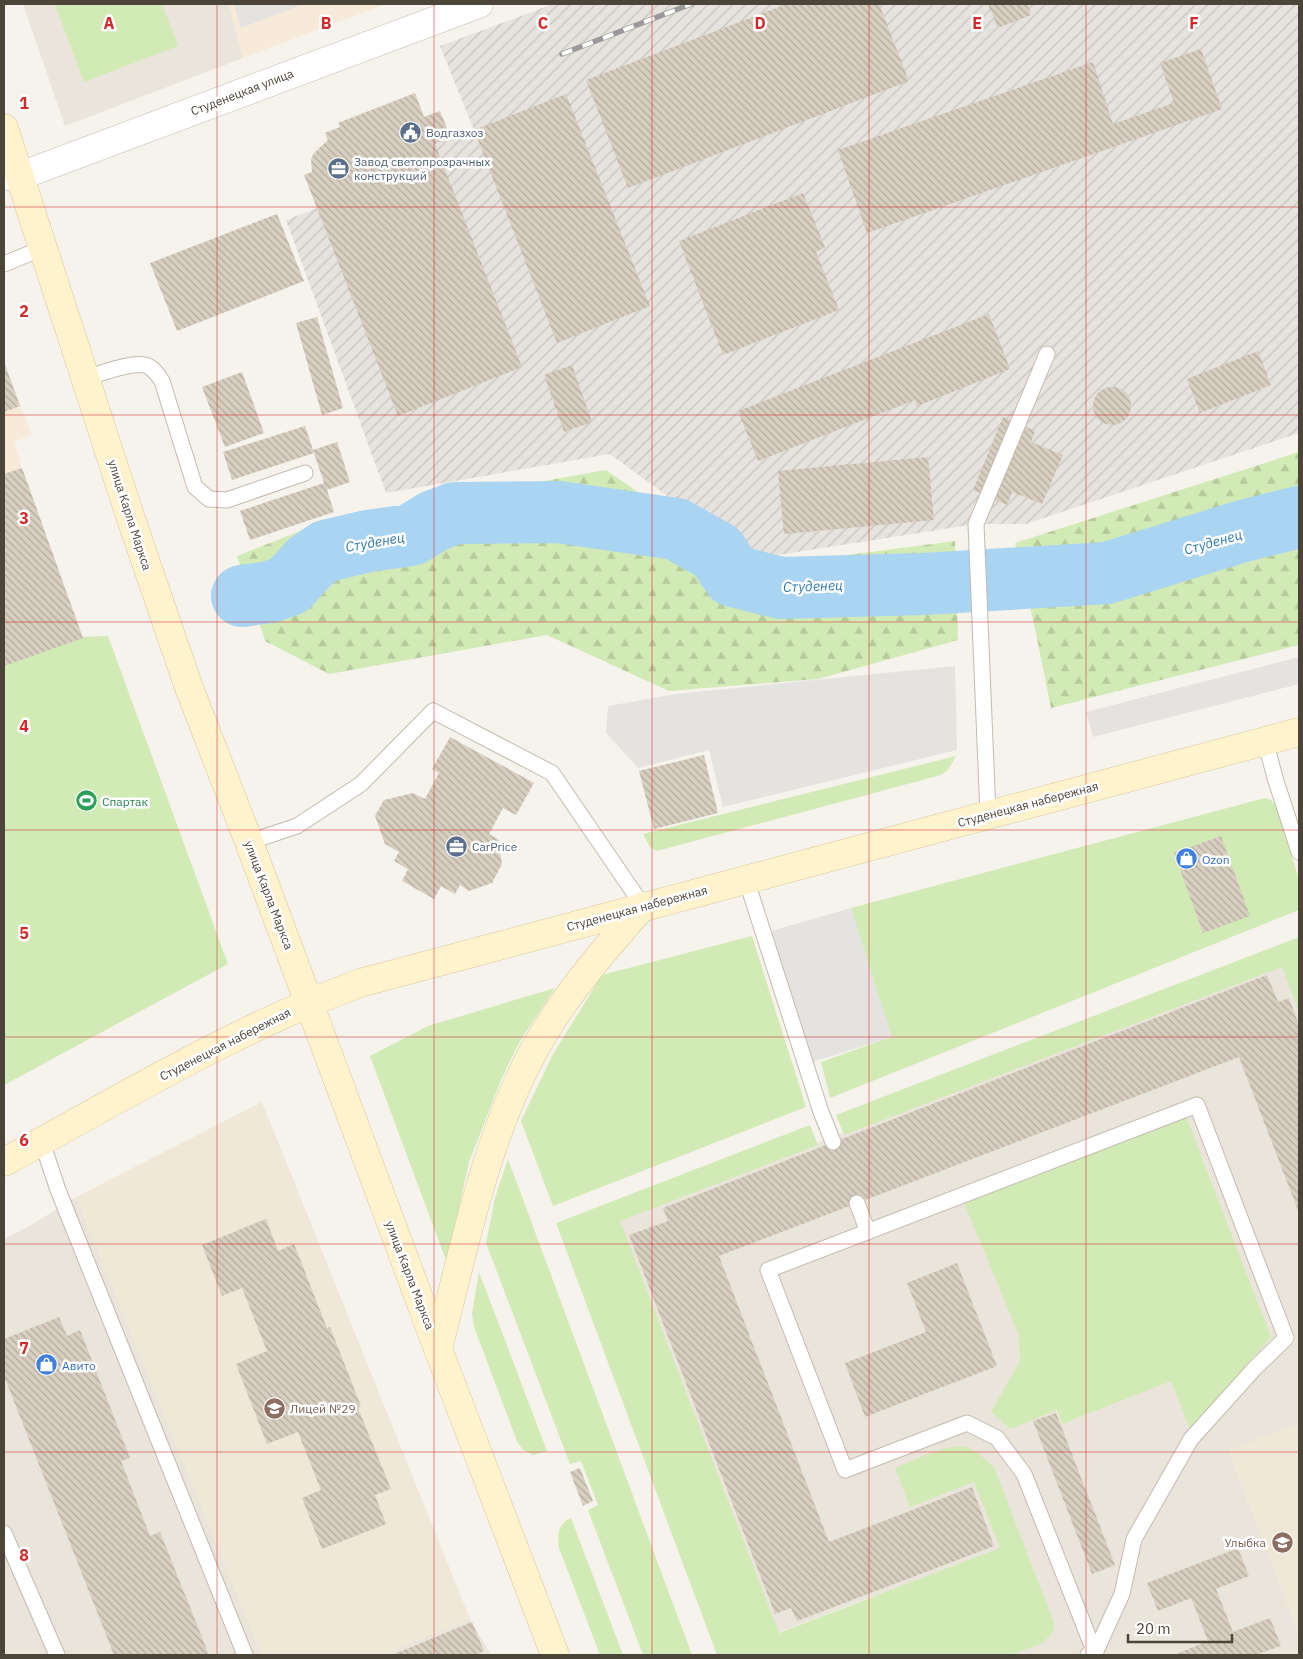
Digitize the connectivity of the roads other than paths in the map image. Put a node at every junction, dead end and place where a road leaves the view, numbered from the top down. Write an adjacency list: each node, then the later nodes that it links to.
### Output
1 (479, 4): 3 (street, Студенецкая улица)
2 (4, 128): 3 (main road, улица Карла Маркса)
3 (12, 176): 4 (main road, улица Карла Маркса)
4 (43, 248): 5 (lane); 7 (main road, улица Карла Маркса)
5 (4, 264)
6 (1047, 354): 11 (lane)
7 (85, 378): 8 (lane); 12 (main road, улица Карла Маркса)
8 (305, 473)
9 (1299, 732): 10 (main road, Студенецкая набережная)
10 (1265, 741): 11 (main road, Студенецкая набережная); 13 (lane)
11 (988, 815): 14 (main road, Студенецкая набережная)
12 (249, 842): 15 (lane); 16 (main road, улица Карла Маркса)
13 (1299, 852)
14 (746, 879): 15 (main road, Студенецкая набережная); 18 (lane)
15 (643, 906): 16 (main road, Студенецкая набережная); 22 (main road)
16 (309, 1002): 17 (main road, Студенецкая набережная); 22 (main road, улица Карла Маркса)
17 (42, 1142): 19 (main road, Студенецкая набережная); 27 (lane)
18 (833, 1142)
19 (4, 1162)
20 (857, 1203): 21 (lane)
21 (868, 1232): 25 (lane); 25 (lane)
22 (438, 1349): 24 (main road, улица Карла Маркса)
23 (4, 1533): 26 (lane)
24 (549, 1653)
25 (1093, 1654)
26 (57, 1655)
27 (245, 1655)

